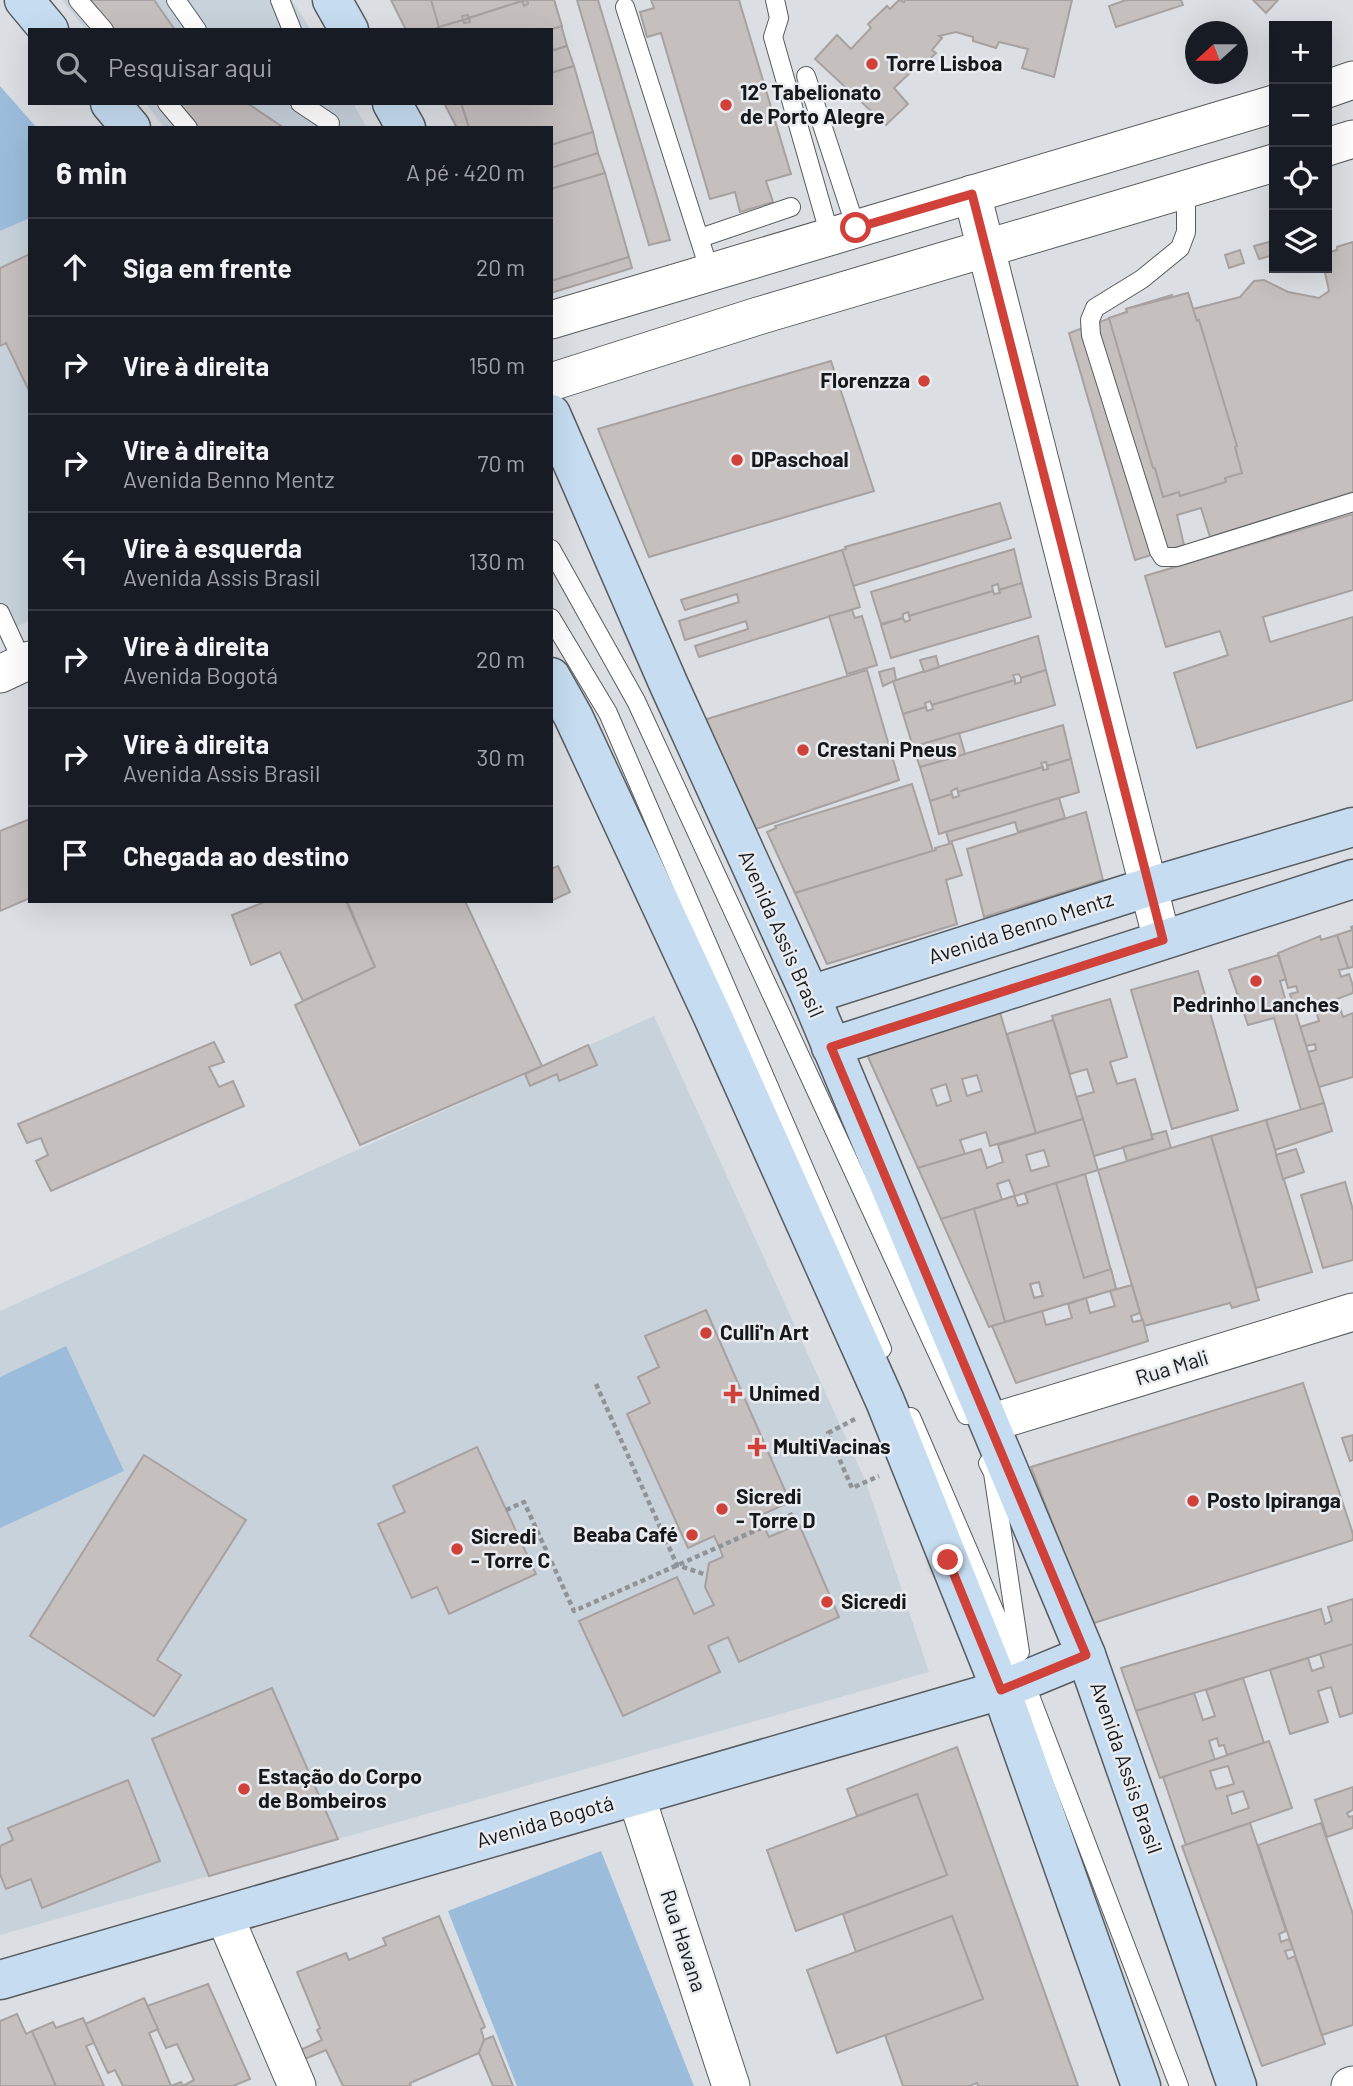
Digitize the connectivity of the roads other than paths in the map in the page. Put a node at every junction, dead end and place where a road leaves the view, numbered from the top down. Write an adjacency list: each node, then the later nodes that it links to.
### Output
1 (24, 0): 8 (main road)
2 (78, 0): 9 (lane)
3 (176, 0): 10 (lane)
4 (280, 0): 11 (lane)
5 (332, 0): 12 (main road)
6 (775, 0): 32 (lane)
7 (625, 7): 34 (lane)
8 (47, 28)
9 (102, 28)
10 (196, 28)
11 (291, 28)
12 (348, 28)
13 (806, 76): 32 (lane)
14 (1353, 80): 15 (street)
15 (1332, 87)
16 (112, 105): 22 (main road)
17 (169, 105): 23 (lane)
18 (303, 105): 24 (lane)
19 (323, 105): 24 (lane)
20 (393, 105): 25 (main road)
21 (1269, 105): 30 (street)
22 (129, 126)
23 (186, 126)
24 (331, 126)
25 (405, 126)
26 (1353, 139): 27 (street)
27 (1332, 145)
28 (1269, 164): 29 (street)
29 (1186, 189): 33 (street); 39 (lane)
30 (972, 194): 32 (street); 33 (street)
31 (792, 207): 34 (lane)
32 (843, 232): 34 (street)
33 (986, 248): 35 (street); 47 (street)
34 (717, 258): 35 (street); 36 (street)
35 (758, 316): 37 (street)
36 (553, 319)
37 (553, 381)
38 (553, 419): 49 (main road, Avenida Assis Brasil)
39 (1353, 502)
40 (553, 553): 55 (lane)
41 (0, 613): 43 (lane)
42 (553, 621): 52 (lane)
43 (18, 665)
44 (553, 681): 55 (main road)
45 (1353, 827): 47 (main road, Avenida Benno Mentz)
46 (1353, 879): 48 (main road)
47 (1149, 887): 48 (street); 49 (main road, Avenida Benno Mentz)
48 (1163, 940): 50 (main road)
49 (810, 995): 50 (main road, Avenida Assis Brasil)
50 (831, 1047): 53 (main road, Avenida Assis Brasil)
51 (1353, 1312): 53 (street, Rua Mali)
52 (888, 1363)
53 (990, 1423): 54 (main road, Avenida Assis Brasil)
54 (1086, 1655): 55 (main road, Avenida Bogotá); 63 (main road, Avenida Assis Brasil)
55 (1013, 1685): 56 (main road, Avenida Bogotá); 61 (main road); 62 (lane)
56 (636, 1796): 57 (main road, Avenida Bogotá); 60 (street, Rua Havana)
57 (224, 1915): 58 (main road, Avenida Bogotá); 59 (street)
58 (0, 1980)
59 (297, 2086)
60 (730, 2086)
61 (1141, 2086)
62 (1179, 2086)
63 (1237, 2086)

